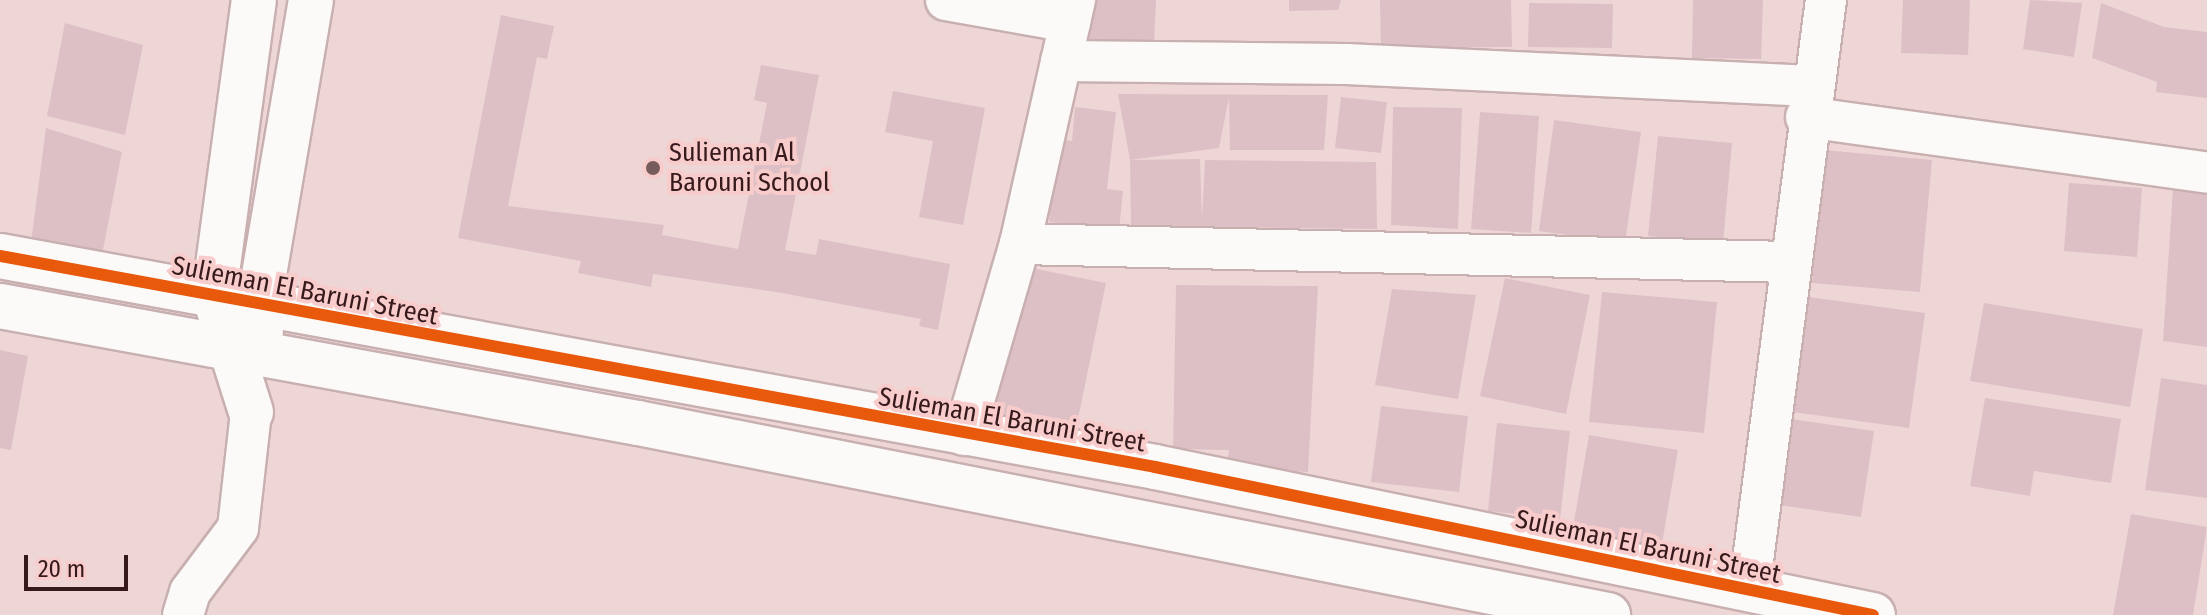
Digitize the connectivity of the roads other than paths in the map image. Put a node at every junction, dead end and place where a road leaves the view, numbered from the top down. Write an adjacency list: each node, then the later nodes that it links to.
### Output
1 (254, 0): 12 (street)
2 (311, 0): 13 (street)
3 (946, 0): 5 (street)
4 (1826, 0): 7 (street)
5 (1072, 11): 6 (street)
6 (1061, 61): 7 (street); 9 (street)
7 (1808, 101): 8 (street); 11 (street)
8 (2207, 173)
9 (1020, 244): 11 (street); 17 (street)
10 (0, 256): 12 (street, Sulieman El Baruni Street)
11 (1787, 262): 18 (street)
12 (214, 295): 13 (street, Sulieman El Baruni Street); 15 (street)
13 (259, 304): 15 (street); 17 (street, Sulieman El Baruni Street)
14 (0, 306): 15 (street)
15 (246, 352): 16 (street); 20 (street)
16 (251, 412): 19 (street)
17 (964, 435): 18 (street, Sulieman El Baruni Street)
18 (1749, 591): 21 (street, Sulieman El Baruni Street)
19 (183, 615)
20 (1608, 615)
21 (1873, 615)

